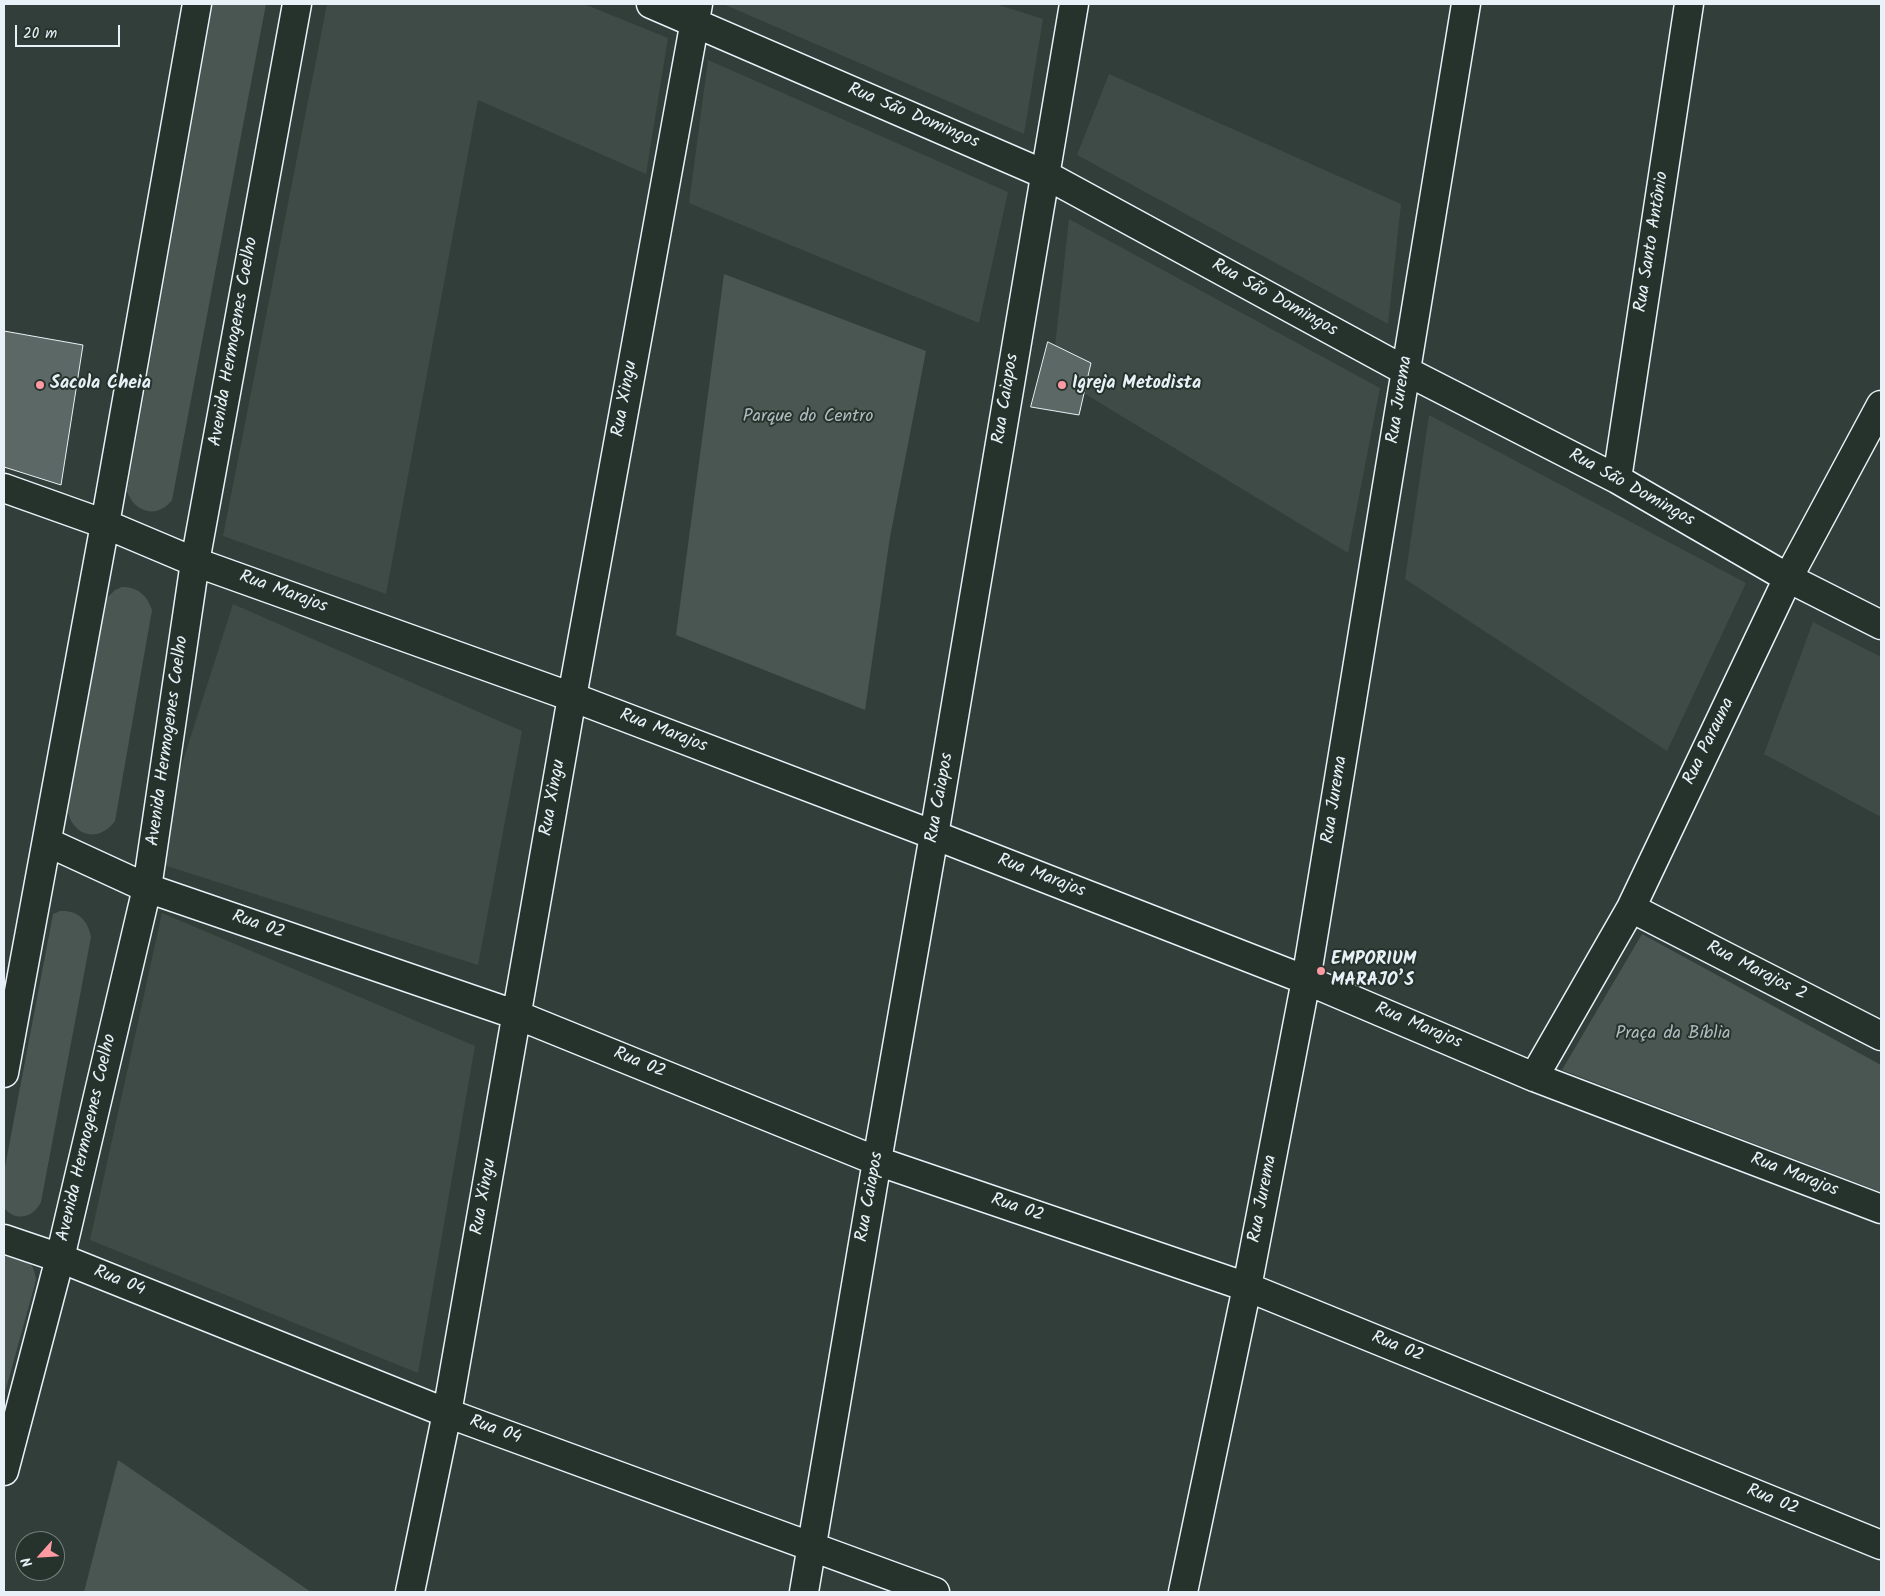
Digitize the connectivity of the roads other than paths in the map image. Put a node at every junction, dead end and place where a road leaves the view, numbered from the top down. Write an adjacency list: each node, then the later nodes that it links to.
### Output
1 (197, 4): 13 (street)
2 (297, 4): 14 (street, Avenida Hermogenes Coelho)
3 (651, 4): 7 (street, Rua São Domingos)
4 (1074, 4): 8 (street, Rua Caiapos)
5 (1466, 4): 9 (street, Rua Jurema)
6 (1689, 4): 11 (street, Rua Santo Antônio)
7 (696, 13): 8 (street, Rua São Domingos); 17 (street, Rua Xingu)
8 (1044, 174): 9 (street, Rua São Domingos); 18 (street, Rua Caiapos)
9 (1406, 371): 11 (street, Rua São Domingos); 22 (street, Rua Jurema)
10 (1881, 405): 15 (street, Rua Parauna)
11 (1618, 479): 15 (street, Rua São Domingos)
12 (4, 488): 13 (street)
13 (106, 524): 14 (street, Rua Marajos); 19 (street)
14 (195, 562): 17 (street, Rua Marajos); 20 (street, Avenida Hermogenes Coelho)
15 (1788, 578): 16 (street, Rua São Domingos); 21 (street, Rua Parauna)
16 (1881, 626)
17 (572, 697): 18 (street, Rua Marajos); 23 (street, Rua Xingu)
18 (934, 836): 22 (street, Rua Marajos); 27 (street, Rua Caiapos)
19 (47, 842): 20 (street, Rua 02); 25 (street)
20 (147, 888): 23 (street, Rua 02); 30 (street, Avenida Hermogenes Coelho)
21 (1631, 908): 24 (street, Rua Marajos 2); 26 (street, Rua Parauna)
22 (1306, 980): 26 (street, Rua Marajos); 31 (street, Rua Jurema)
23 (516, 1015): 27 (street, Rua 02); 32 (street, Rua Xingu)
24 (1881, 1036)
25 (4, 1072)
26 (1534, 1077): 28 (street, Rua Marajos)
27 (877, 1161): 31 (street, Rua 02); 35 (street, Rua Caiapos)
28 (1881, 1209)
29 (4, 1239): 30 (street, Rua 04)
30 (60, 1258): 32 (street, Rua 04); 33 (street, Avenida Hermogenes Coelho)
31 (1246, 1287): 34 (street, Rua 02); 39 (street, Rua Jurema)
32 (446, 1413): 35 (street, Rua 04); 36 (street, Rua Xingu)
33 (4, 1471)
34 (1881, 1545)
35 (812, 1547): 37 (street, Rua Caiapos); 38 (street, Rua 04)
36 (410, 1592)
37 (804, 1592)
38 (935, 1592)
39 (1183, 1592)

